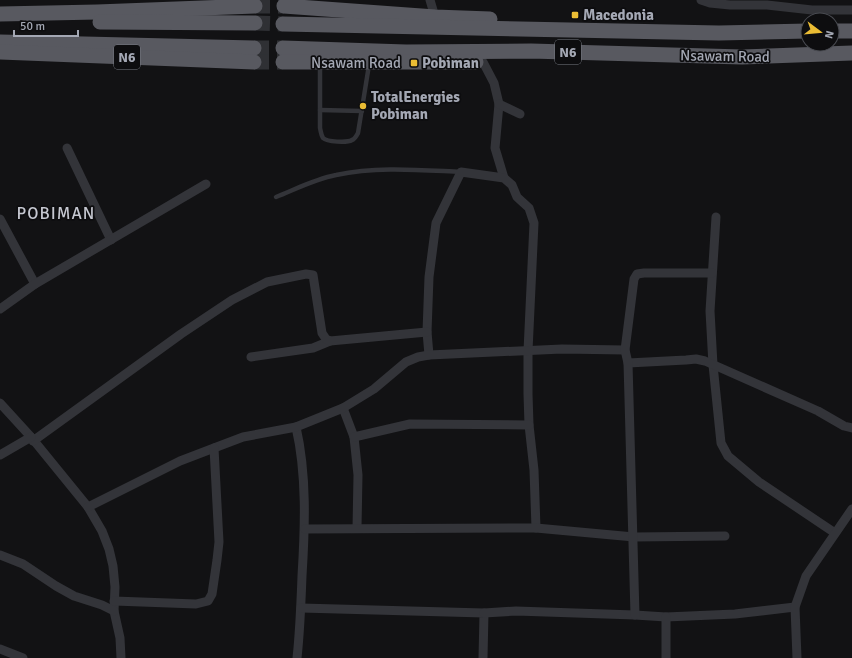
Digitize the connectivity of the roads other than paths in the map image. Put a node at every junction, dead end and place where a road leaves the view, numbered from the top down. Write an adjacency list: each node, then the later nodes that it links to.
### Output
1 (430, 0): 9 (street)
2 (701, 0): 7 (street)
3 (224, 4): 4 (highway); 5 (highway)
4 (169, 5): 8 (highway)
5 (255, 6)
6 (284, 6): 9 (highway, Nsawam Road / N6)
7 (852, 10)
8 (0, 14)
9 (435, 17): 13 (highway, Nsawam Road / N6)
10 (0, 21): 11 (highway)
11 (255, 23)
12 (283, 24): 13 (highway, Nsawam Road / N6)
13 (572, 31): 14 (highway, Nsawam Road / N6)
14 (800, 31)
15 (840, 31): 16 (highway)
16 (852, 31)
17 (0, 42): 18 (highway, N6)
18 (0, 52)
19 (598, 53): 20 (highway, Nsawam Road / N6); 21 (highway, Nsawam Road / N6); 22 (highway, Nsawam Road / N6)
20 (852, 53)
21 (483, 62): 23 (highway, Nsawam Road / N6); 24 (street)
22 (320, 63): 23 (highway, Nsawam Road / N6); 25 (lane)
23 (370, 63): 26 (lane)
24 (499, 104): 27 (street); 30 (street)
25 (320, 110): 26 (lane); 26 (lane)
26 (362, 111)
27 (520, 114)
28 (67, 148): 35 (street)
29 (461, 172): 30 (street); 32 (lane); 39 (street)
30 (504, 178): 42 (street)
31 (206, 184): 35 (street)
32 (276, 197)
33 (716, 217): 36 (street)
34 (0, 219): 37 (street)
35 (111, 240): 37 (street)
36 (712, 273): 41 (street); 46 (street)
37 (35, 284): 38 (street)
38 (0, 309)
39 (428, 332): 40 (street); 43 (street)
40 (330, 341): 44 (street); 53 (street)
41 (625, 350): 42 (street); 45 (street)
42 (528, 351): 43 (street); 49 (street)
43 (429, 355): 48 (street)
44 (251, 358)
45 (628, 364): 46 (street); 63 (street)
46 (713, 365): 51 (street); 61 (street)
47 (0, 403): 53 (street)
48 (343, 408): 50 (street); 52 (street)
49 (529, 424): 52 (street); 59 (street)
50 (296, 427): 54 (street); 60 (street)
51 (852, 428)
52 (354, 437): 58 (street)
53 (32, 439): 55 (street); 56 (street)
54 (214, 448): 56 (street); 65 (street)
55 (0, 455)
56 (88, 507): 65 (street)
57 (852, 509): 61 (street)
58 (357, 528): 59 (street); 60 (street)
59 (536, 528): 63 (street)
60 (305, 529): 67 (street)
61 (835, 533): 66 (street)
62 (725, 536): 63 (street)
63 (634, 537): 70 (street)
64 (0, 555): 68 (street)
65 (114, 600): 68 (street)
66 (794, 607): 71 (street); 78 (street)
67 (301, 608): 69 (street); 75 (street)
68 (114, 611): 74 (street)
69 (484, 613): 70 (street); 76 (street)
70 (635, 615): 71 (street)
71 (666, 617): 77 (street)
72 (0, 649): 73 (street)
73 (23, 658)
74 (120, 658)
75 (297, 658)
76 (483, 658)
77 (666, 658)
78 (797, 658)

